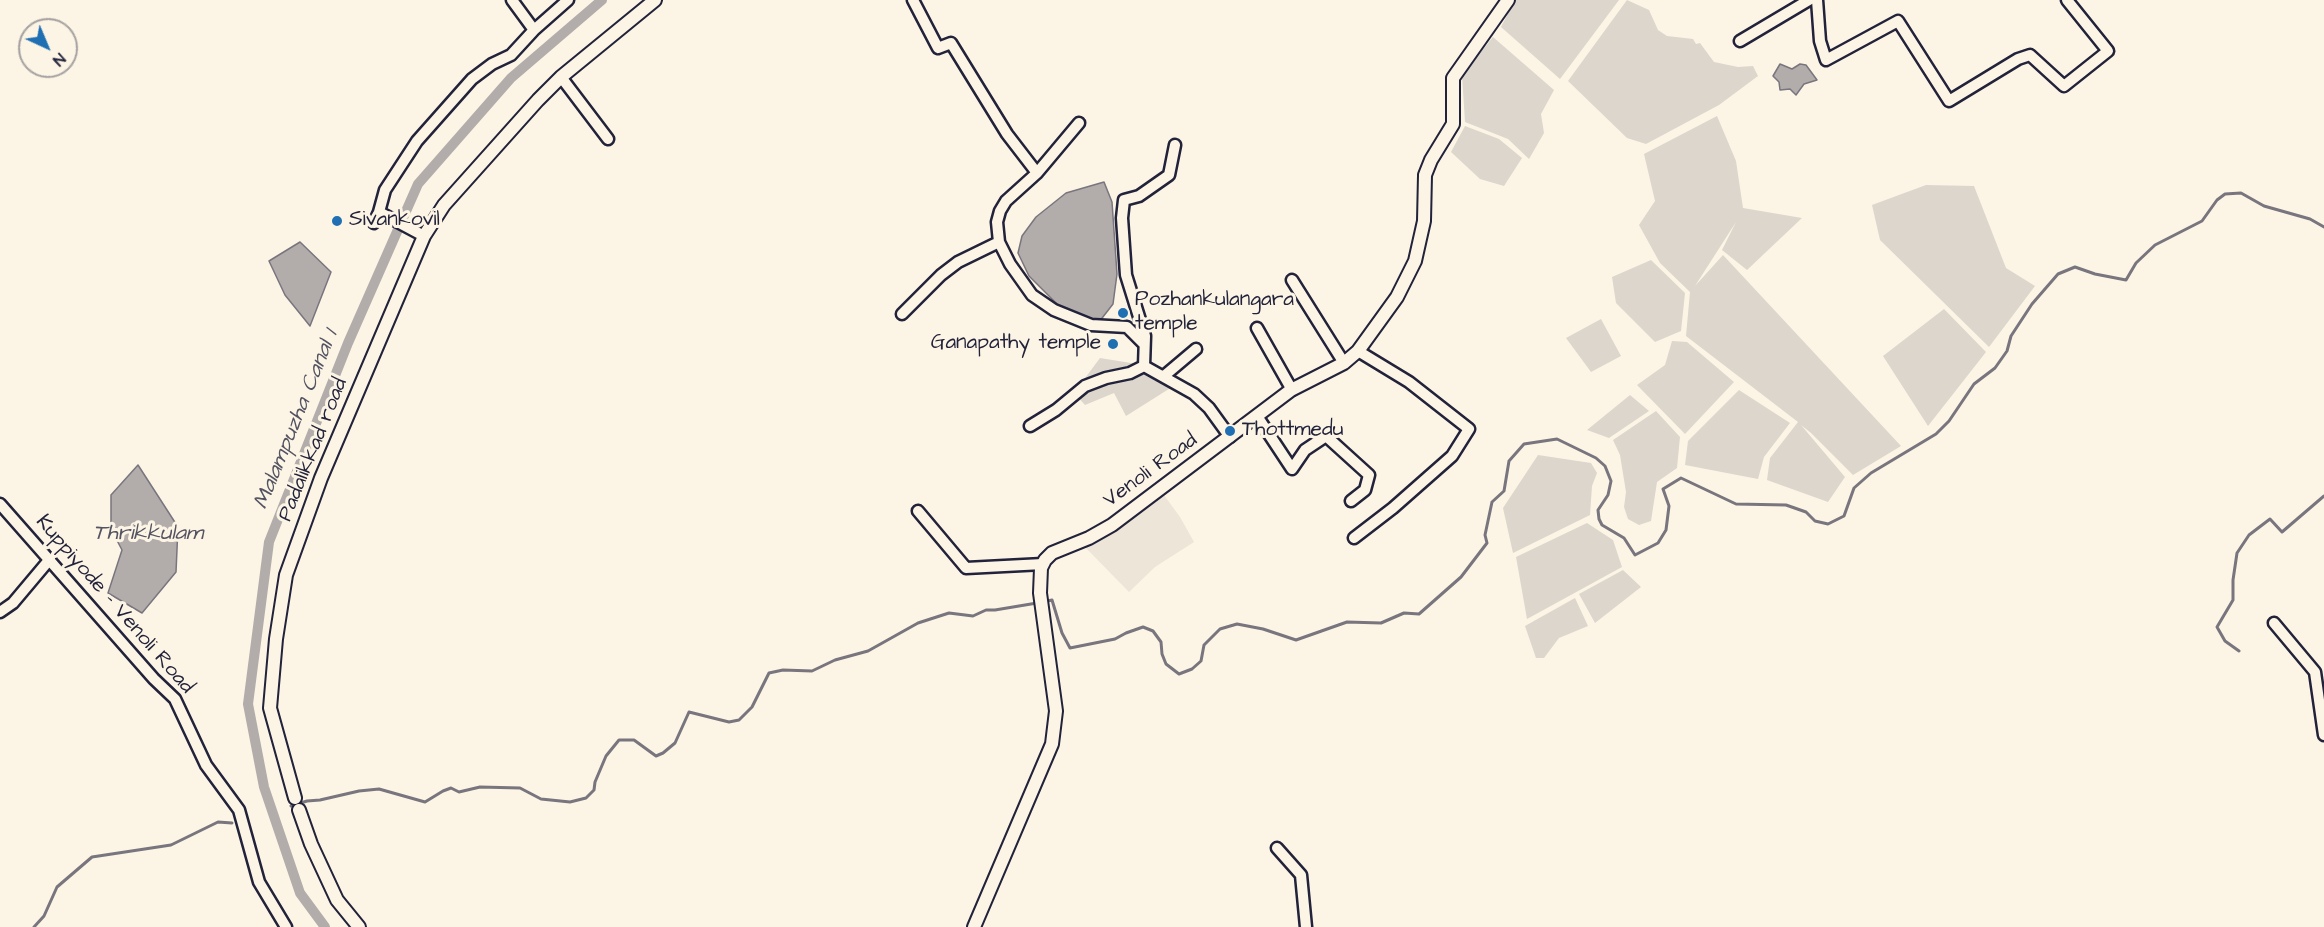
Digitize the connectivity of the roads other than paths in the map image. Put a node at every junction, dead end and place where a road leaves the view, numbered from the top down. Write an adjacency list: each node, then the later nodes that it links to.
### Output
1 (512, 0): 9 (street)
2 (568, 0): 9 (street)
3 (655, 0): 11 (street, Padalikkad road)
4 (913, 0): 15 (street)
5 (1508, 0): 27 (street, Venoli Road)
6 (1809, 0): 10 (street)
7 (1817, 0): 8 (street)
8 (2067, 0)
9 (534, 30): 16 (street)
10 (1740, 41)
11 (561, 76): 13 (street); 18 (street, Padalikkad road)
12 (1079, 123): 15 (street)
13 (608, 139)
14 (1174, 145): 22 (street)
15 (1037, 173): 19 (street)
16 (380, 212): 17 (street); 18 (street)
17 (374, 223)
18 (424, 236): 44 (street, Padalikkad road)
19 (999, 242): 21 (street); 23 (street)
20 (1292, 280): 28 (street)
21 (902, 314)
22 (1139, 321): 23 (street); 25 (street)
23 (1126, 327): 25 (street)
24 (1257, 328): 31 (street)
25 (1143, 344): 29 (street)
26 (1196, 349): 30 (street)
27 (1358, 351): 28 (street, Venoli Road); 38 (street)
28 (1344, 363): 31 (street, Venoli Road)
29 (1144, 366): 30 (street); 33 (street)
30 (1164, 376): 34 (street)
31 (1292, 390): 32 (street, Venoli Road)
32 (1257, 416): 34 (street, Venoli Road); 35 (street)
33 (1030, 426)
34 (1230, 437): 40 (street, Venoli Road)
35 (1351, 501)
36 (0, 504): 39 (street, Kuppiyode - Venoli Road)
37 (918, 512): 40 (street)
38 (1354, 538)
39 (50, 559): 41 (street); 47 (street, Kuppiyode - Venoli Road)
40 (1043, 564): 49 (street)
41 (0, 612)
42 (2274, 623): 43 (street)
43 (2324, 735)
44 (295, 798): 45 (street, Padalikkad road)
45 (299, 810): 48 (street, Padalikkad road)
46 (1277, 848): 50 (street)
47 (286, 927)
48 (359, 927)
49 (974, 927)
50 (1306, 927)

